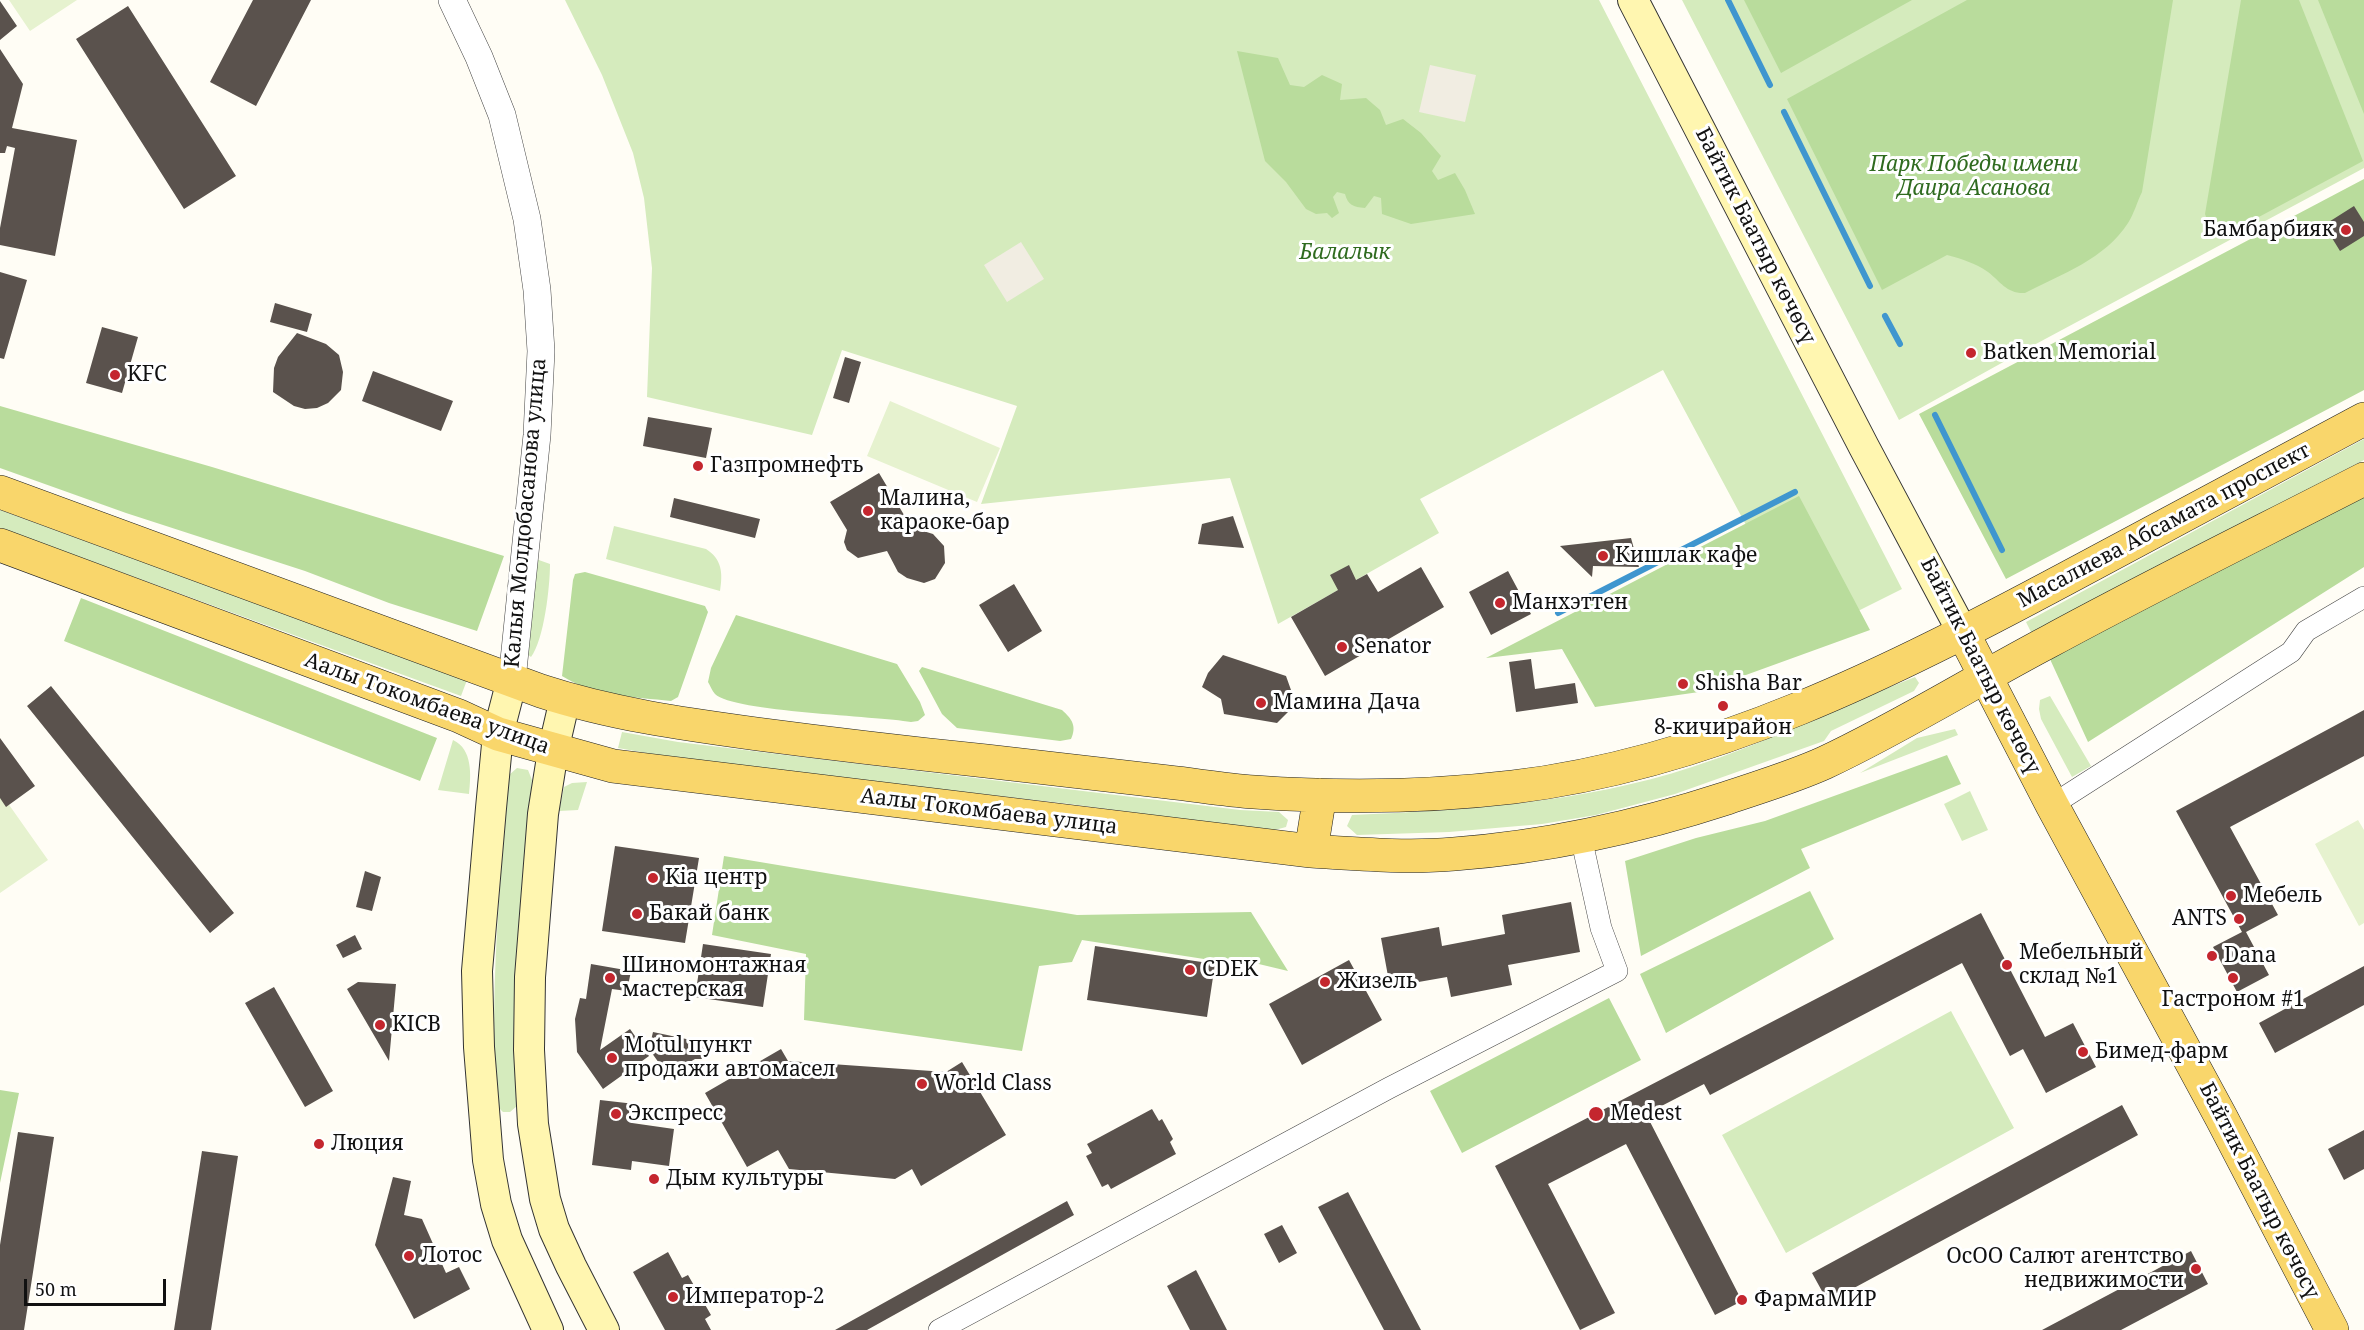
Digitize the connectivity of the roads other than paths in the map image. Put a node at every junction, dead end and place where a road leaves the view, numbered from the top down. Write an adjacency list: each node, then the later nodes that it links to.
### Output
1 (452, 0): 10 (street, Калыя Молдобасанова улица)
2 (1634, 0): 8 (main road, Байтик Баатыр көчөсү)
3 (2364, 419): 8 (main road, Масалиева Абсамата проспект)
4 (2364, 479): 9 (main road)
5 (0, 492): 10 (main road)
6 (0, 545): 12 (main road, Аалы Токомбаева улица)
7 (2364, 597): 15 (street)
8 (1963, 633): 9 (main road, Байтик Баатыр көчөсү); 14 (main road)
9 (1985, 678): 15 (main road, Байтик Баатыр көчөсү); 16 (main road, Аалы Токомбаева улица)
10 (512, 680): 11 (main road); 12 (main road)
11 (565, 699): 13 (main road); 14 (main road)
12 (498, 734): 13 (main road, Аалы Токомбаева улица); 19 (main road)
13 (553, 751): 17 (main road, Аалы Токомбаева улица); 18 (main road)
14 (1320, 795): 17 (main road)
15 (2052, 805): 23 (main road, Байтик Баатыр көчөсү)
16 (1581, 837): 17 (main road, Аалы Токомбаева улица); 22 (street)
17 (1311, 851)
18 (533, 1124): 19 (main road); 21 (main road)
19 (486, 1130): 20 (main road)
20 (548, 1330)
21 (604, 1330)
22 (939, 1330)
23 (2332, 1330)

